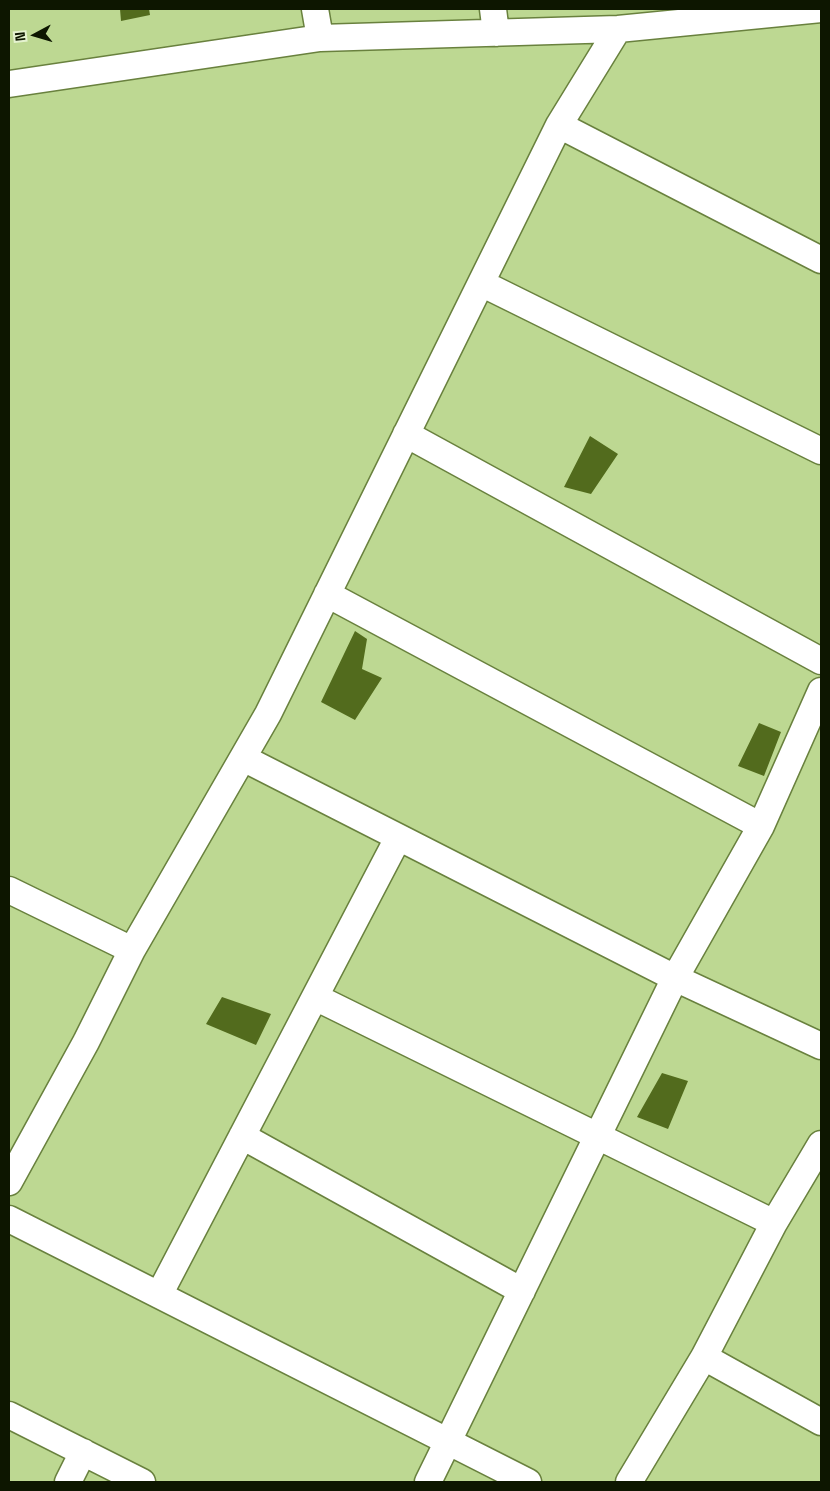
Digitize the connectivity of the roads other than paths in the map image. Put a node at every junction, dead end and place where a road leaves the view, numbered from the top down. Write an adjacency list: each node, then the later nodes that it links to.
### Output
1 (315, 9): 5 (street)
2 (821, 9): 4 (street)
3 (495, 21): 4 (street); 5 (street)
4 (618, 29): 7 (street)
5 (320, 38): 6 (street)
6 (9, 84)
7 (559, 125): 8 (street); 9 (street)
8 (821, 260)
9 (481, 284): 10 (street); 11 (street)
10 (406, 434): 12 (street); 13 (street)
11 (821, 451)
12 (327, 594): 15 (street); 16 (street)
13 (821, 661)
14 (821, 692): 16 (street)
15 (243, 758): 17 (street); 19 (street)
16 (761, 826): 20 (street)
17 (398, 838): 20 (street); 21 (street)
18 (9, 890): 19 (street)
19 (132, 950): 26 (street)
20 (675, 978): 22 (street); 23 (street)
21 (315, 997): 23 (street); 24 (street)
22 (821, 1046)
23 (598, 1135): 28 (street); 29 (street)
24 (242, 1136): 29 (street); 30 (street)
25 (821, 1144): 28 (street)
26 (9, 1182)
27 (9, 1219): 30 (street)
28 (774, 1223): 31 (street)
29 (522, 1291): 34 (street)
30 (160, 1295): 34 (street)
31 (704, 1357): 33 (street); 40 (street)
32 (9, 1415): 35 (street)
33 (821, 1422)
34 (448, 1442): 38 (street); 39 (street)
35 (84, 1452): 36 (street); 37 (street)
36 (68, 1482)
37 (142, 1482)
38 (428, 1482)
39 (528, 1482)
40 (629, 1482)

